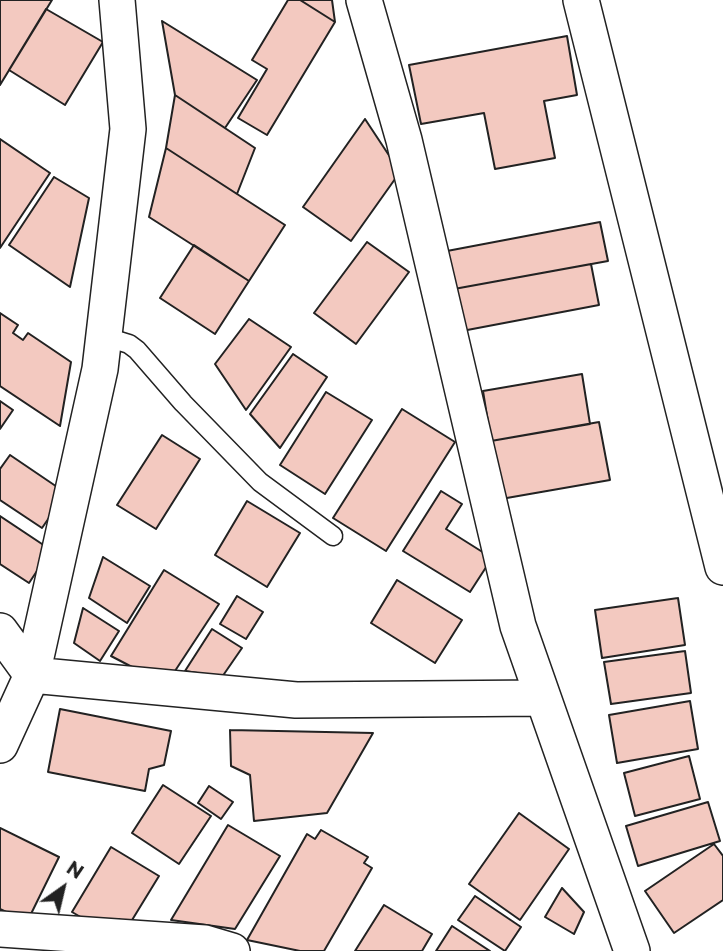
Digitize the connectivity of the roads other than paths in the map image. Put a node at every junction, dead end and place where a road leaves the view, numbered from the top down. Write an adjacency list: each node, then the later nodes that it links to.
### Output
1 (117, 0): 4 (street)
2 (363, 0): 9 (street)
3 (581, 0): 6 (street)
4 (103, 336): 5 (lane); 8 (street)
5 (333, 536)
6 (723, 567)
7 (0, 631): 8 (street)
8 (32, 675): 9 (street); 10 (street)
9 (543, 698): 13 (street)
10 (0, 745)
11 (0, 929): 12 (street)
12 (232, 951)
13 (632, 951)

